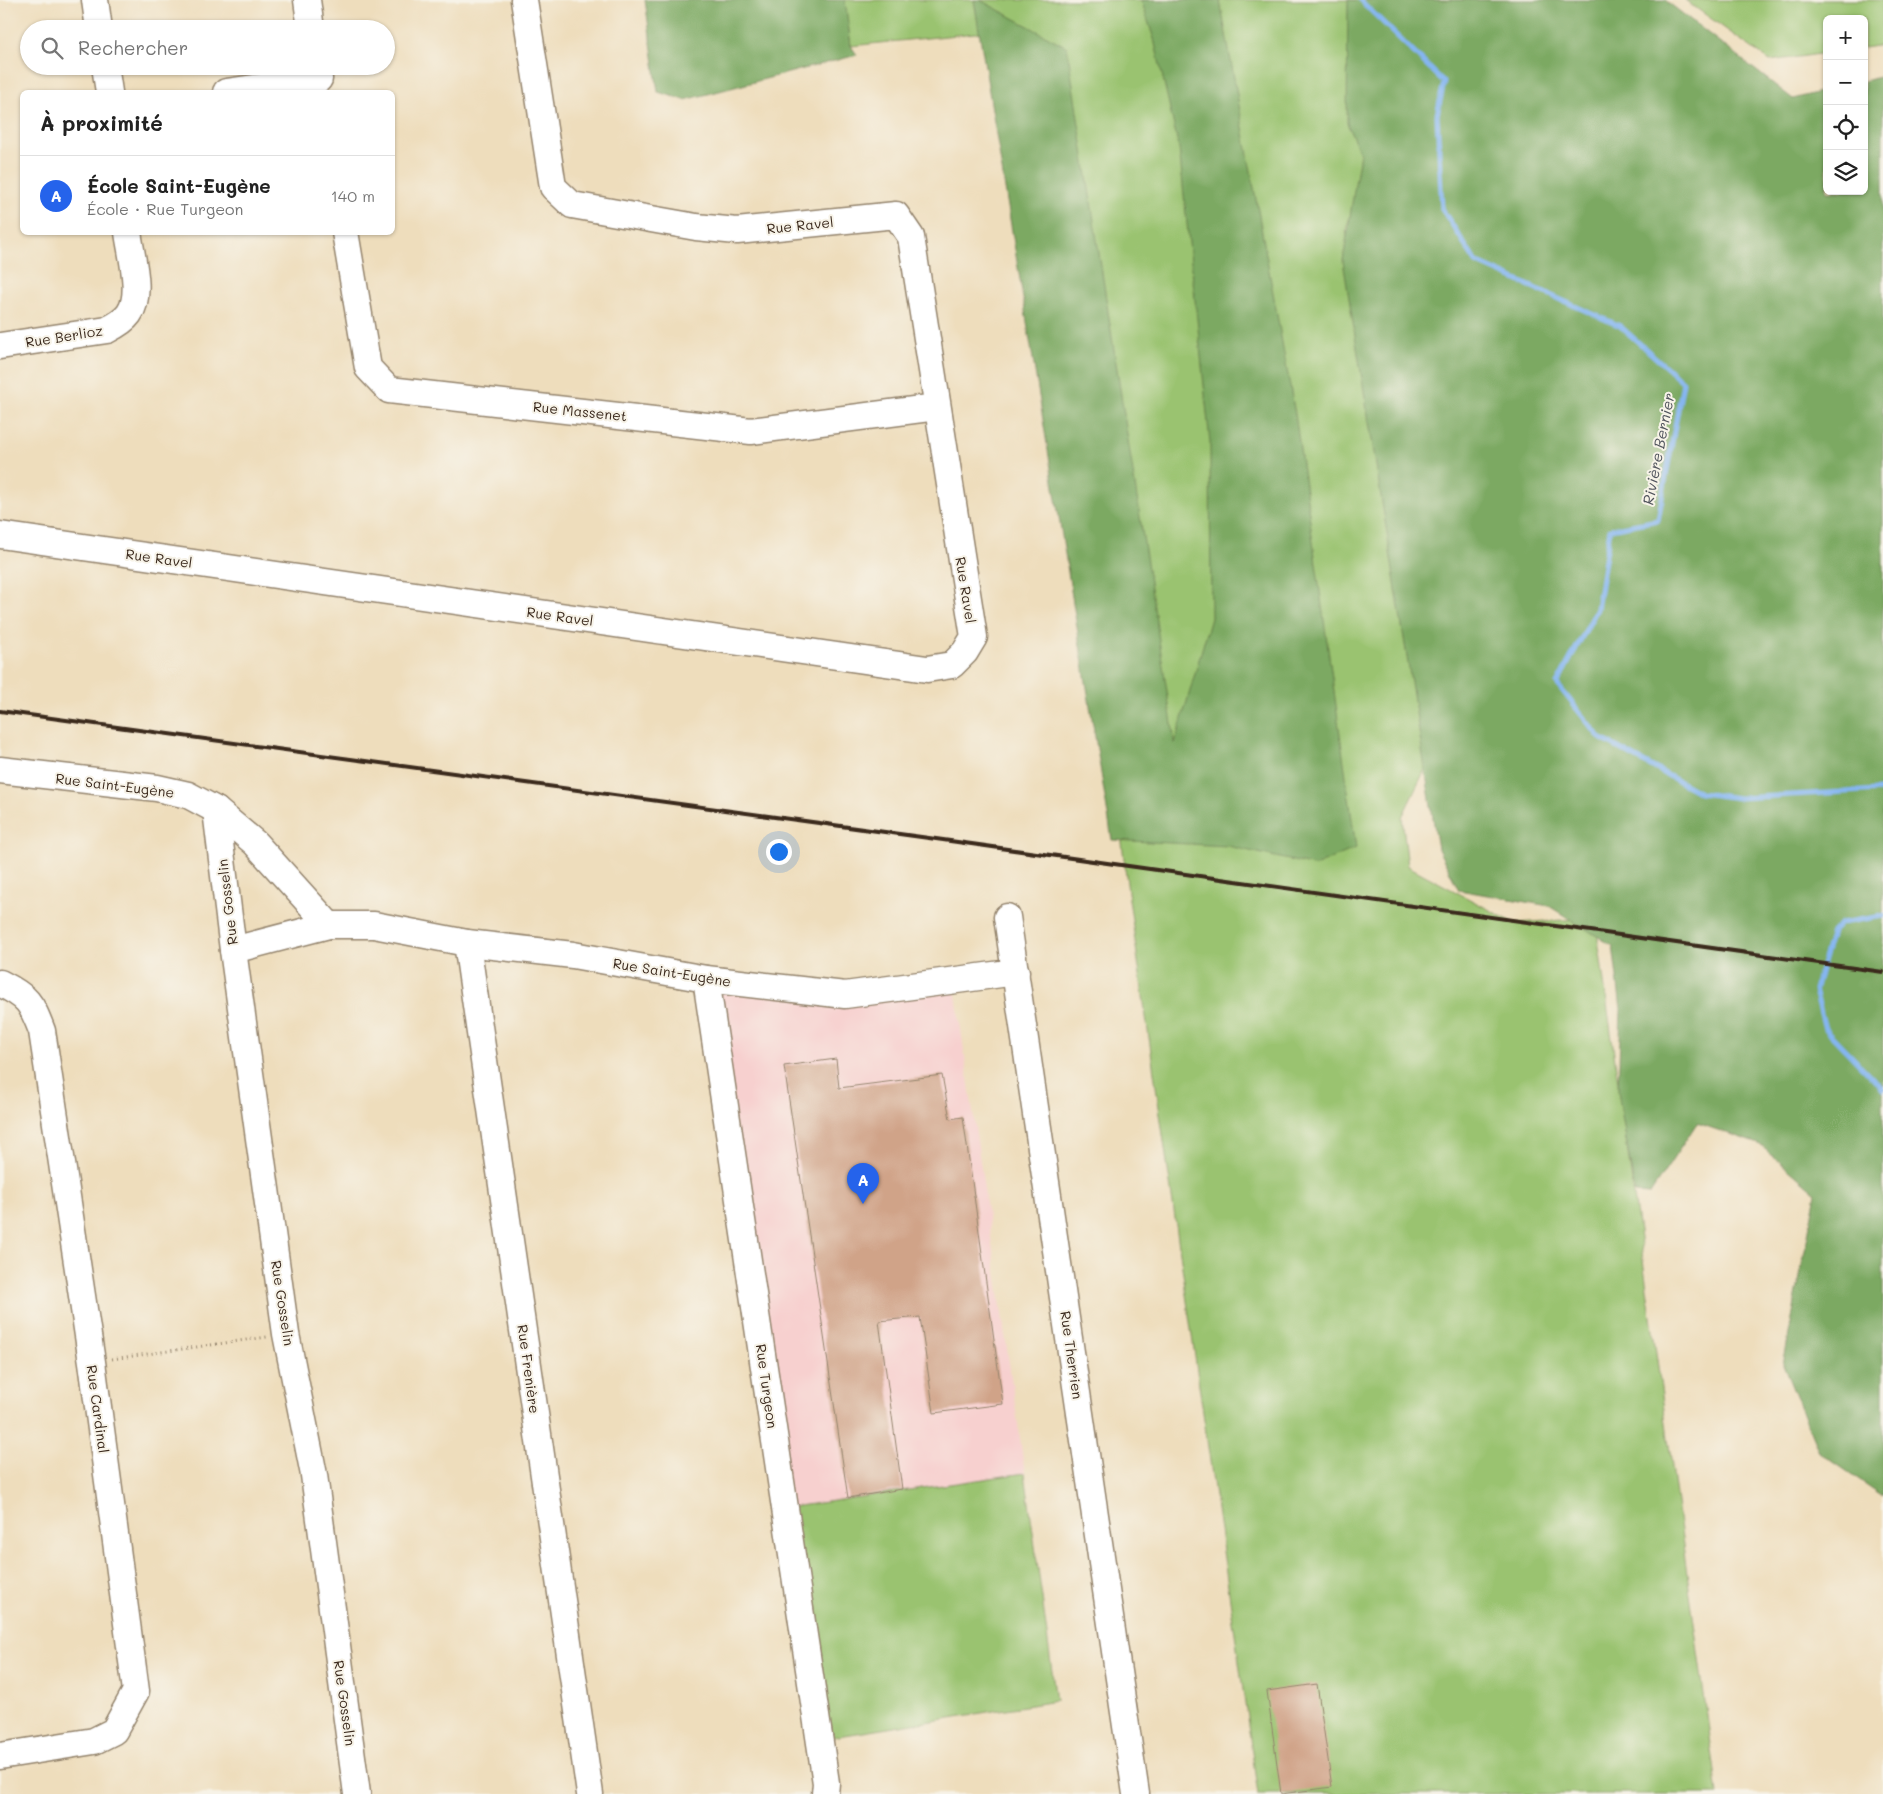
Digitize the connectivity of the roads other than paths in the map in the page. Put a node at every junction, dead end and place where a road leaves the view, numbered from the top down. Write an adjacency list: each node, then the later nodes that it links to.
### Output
1 (94, 0): 4 (street)
2 (307, 0): 5 (street)
3 (524, 0): 13 (street, Rue Ravel)
4 (97, 20)
5 (310, 20)
6 (106, 75): 8 (street)
7 (319, 79): 9 (street)
8 (109, 90)
9 (240, 90)
10 (128, 235): 12 (street, Rue Berlioz)
11 (346, 235): 13 (street, Rue Massenet)
12 (0, 346)
13 (937, 407): 14 (street, Rue Ravel)
14 (0, 535)
15 (0, 770): 16 (street, Rue Saint-Eugène)
16 (216, 810): 18 (street, Rue Saint-Eugène); 20 (street, Rue Gosselin)
17 (1007, 917): 21 (street, Rue Therrien)
18 (329, 925): 19 (street, Rue Saint-Eugène); 20 (street, Rue Saint-Eugène)
19 (467, 943): 22 (street, Rue Saint-Eugène); 26 (street, Rue Frenière)
20 (233, 950): 25 (street, Rue Gosselin)
21 (1016, 972): 22 (street, Rue Saint-Eugène); 28 (street, Rue Therrien)
22 (706, 979): 27 (street, Rue Turgeon)
23 (0, 983): 24 (street, Rue Cardinal)
24 (0, 1756)
25 (357, 1794)
26 (590, 1794)
27 (824, 1794)
28 (1136, 1794)

